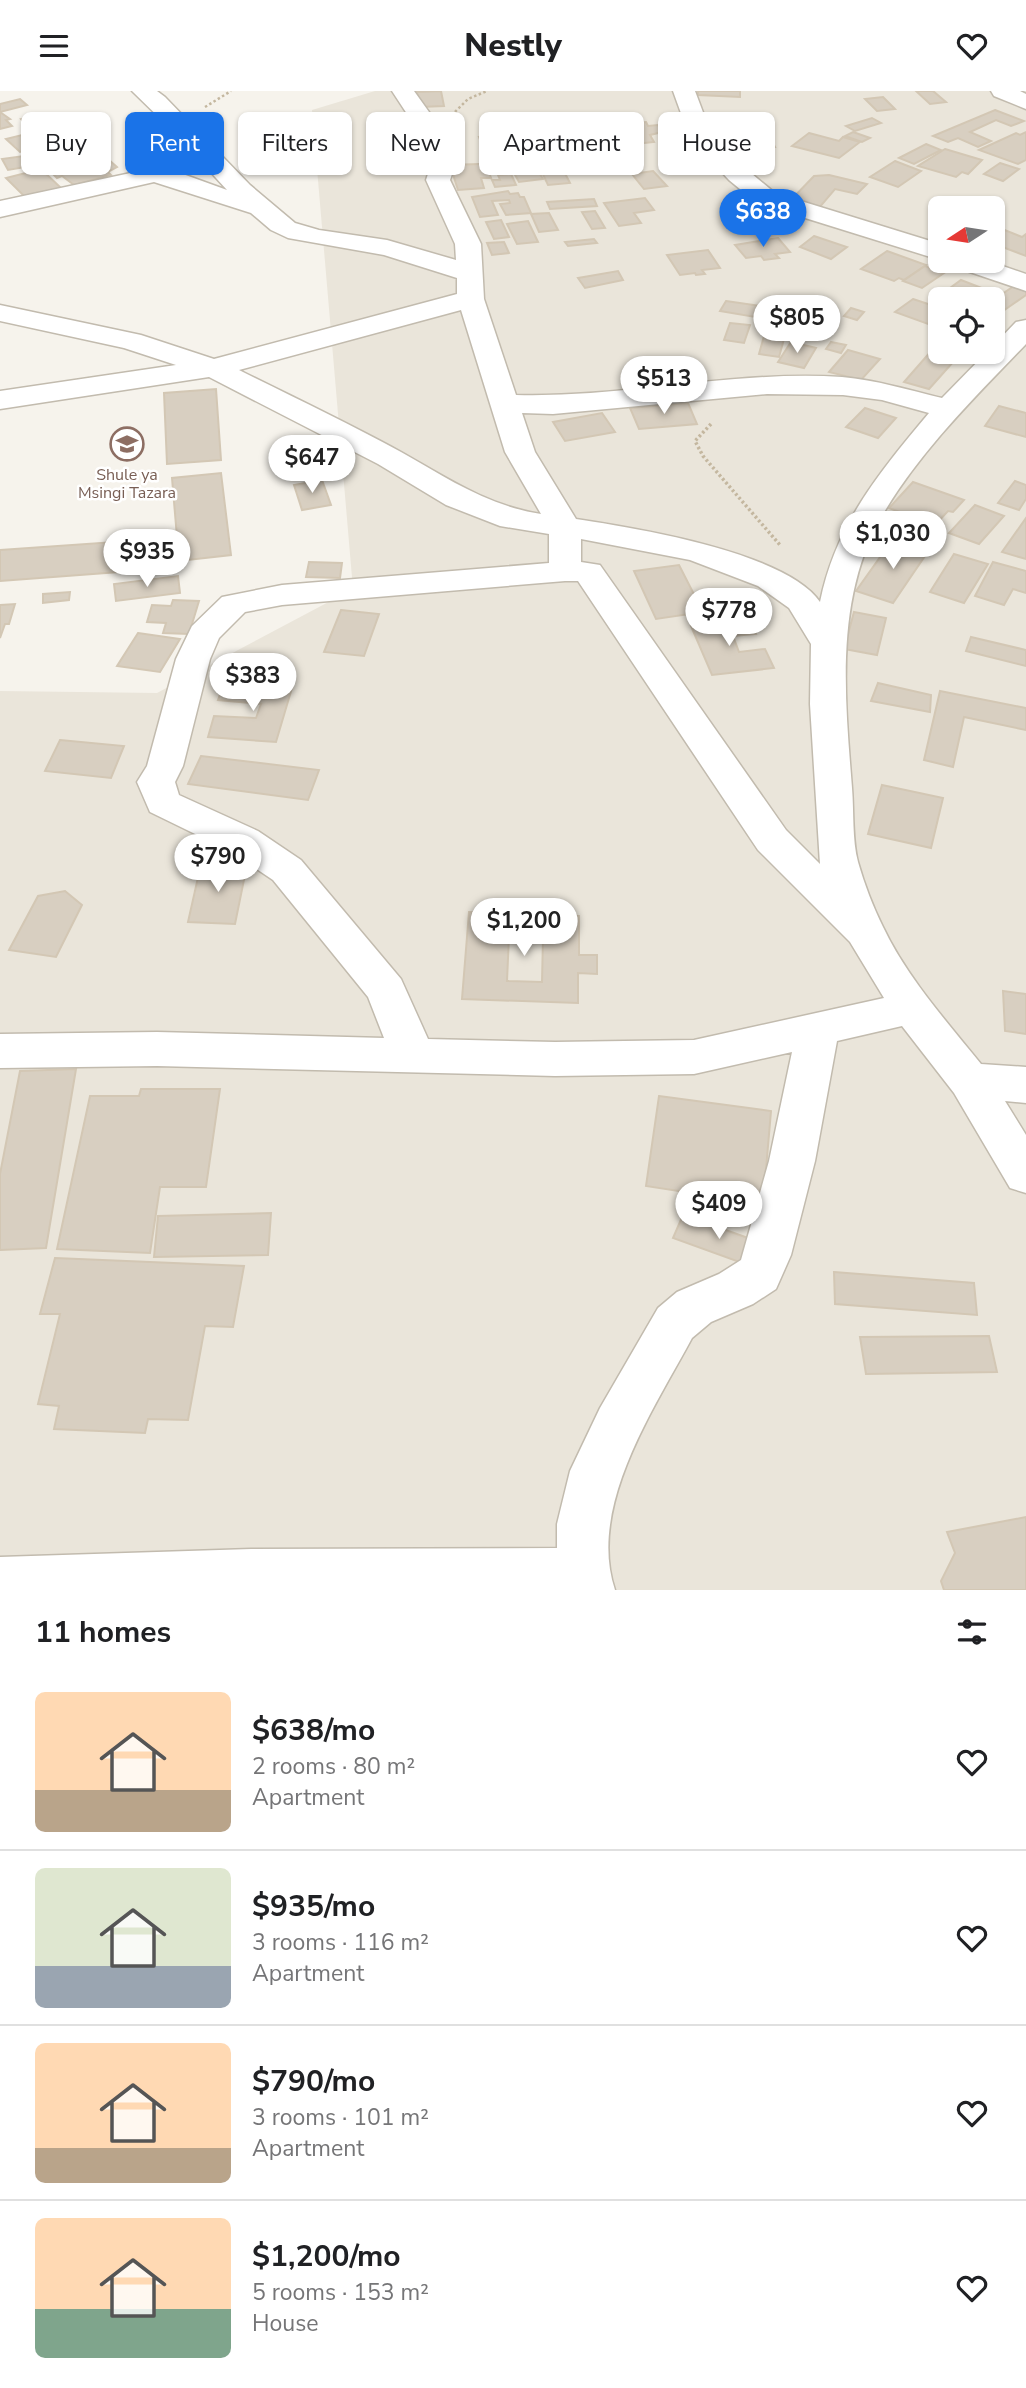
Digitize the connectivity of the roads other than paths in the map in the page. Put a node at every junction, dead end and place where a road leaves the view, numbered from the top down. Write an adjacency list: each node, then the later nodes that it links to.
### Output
1 (143, 91): 7 (street)
2 (403, 91): 11 (street)
3 (684, 91): 8 (street)
4 (1002, 91): 5 (street)
5 (1026, 102)
6 (0, 209): 7 (street)
7 (261, 210): 11 (street)
8 (928, 248)
9 (998, 273): 10 (street)
10 (1026, 283)
11 (470, 286): 14 (street); 16 (street)
12 (0, 313): 14 (street)
13 (1026, 328): 17 (street)
14 (213, 368): 15 (street); 18 (street)
15 (0, 401)
16 (507, 404): 17 (street); 18 (street)
17 (948, 409): 20 (street)
18 (565, 527): 19 (street); 20 (street)
19 (565, 571): 21 (street); 25 (street)
20 (828, 644): 21 (street)
21 (864, 931): 22 (street)
22 (912, 1008): 23 (street); 26 (street)
23 (818, 1030): 25 (street); 30 (street)
24 (0, 1051): 25 (street)
25 (413, 1055)
26 (969, 1080): 27 (street); 28 (street)
27 (1026, 1084)
28 (1026, 1174)
29 (250, 1583): 30 (street); 31 (street)
30 (586, 1583)
31 (0, 1584)

